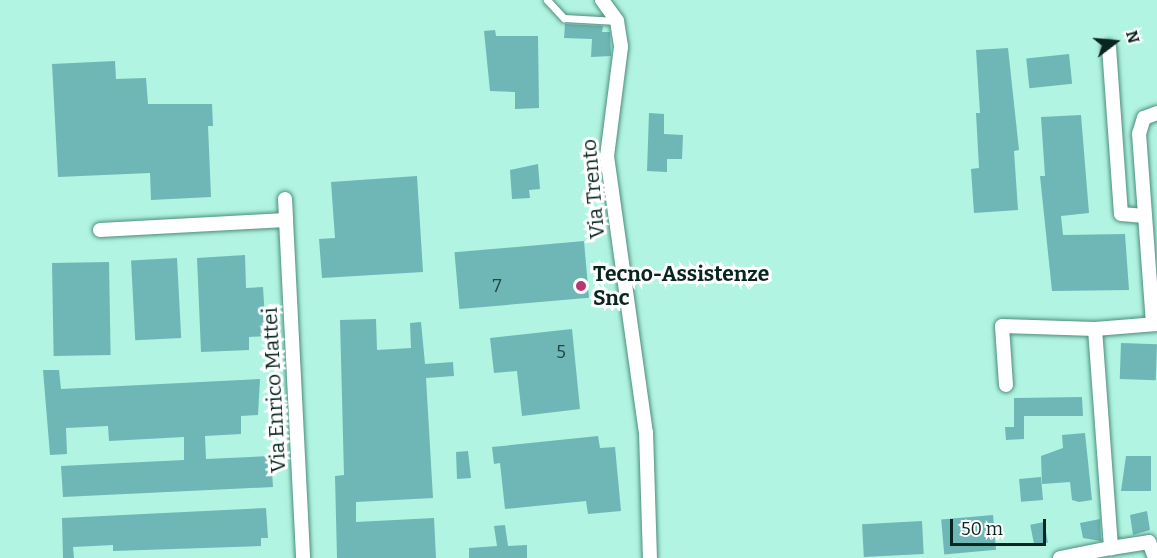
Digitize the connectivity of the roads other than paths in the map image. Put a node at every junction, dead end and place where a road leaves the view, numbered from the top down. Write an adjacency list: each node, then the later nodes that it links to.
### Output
1 (547, 0): 3 (lane)
2 (602, 0): 3 (street, Via Trento)
3 (617, 21): 15 (street, Via Trento)
4 (1109, 47): 7 (street)
5 (1157, 113): 7 (street)
6 (285, 199): 8 (street, Via Enrico Mattei)
7 (1145, 216): 10 (street)
8 (286, 220): 9 (street); 14 (street, Via Enrico Mattei)
9 (100, 230)
10 (1155, 324): 11 (street)
11 (1095, 329): 12 (street); 13 (street)
12 (1006, 385)
13 (1111, 548): 16 (street); 17 (street)
14 (303, 558)
15 (650, 558)
16 (1060, 558)
17 (1155, 558)

